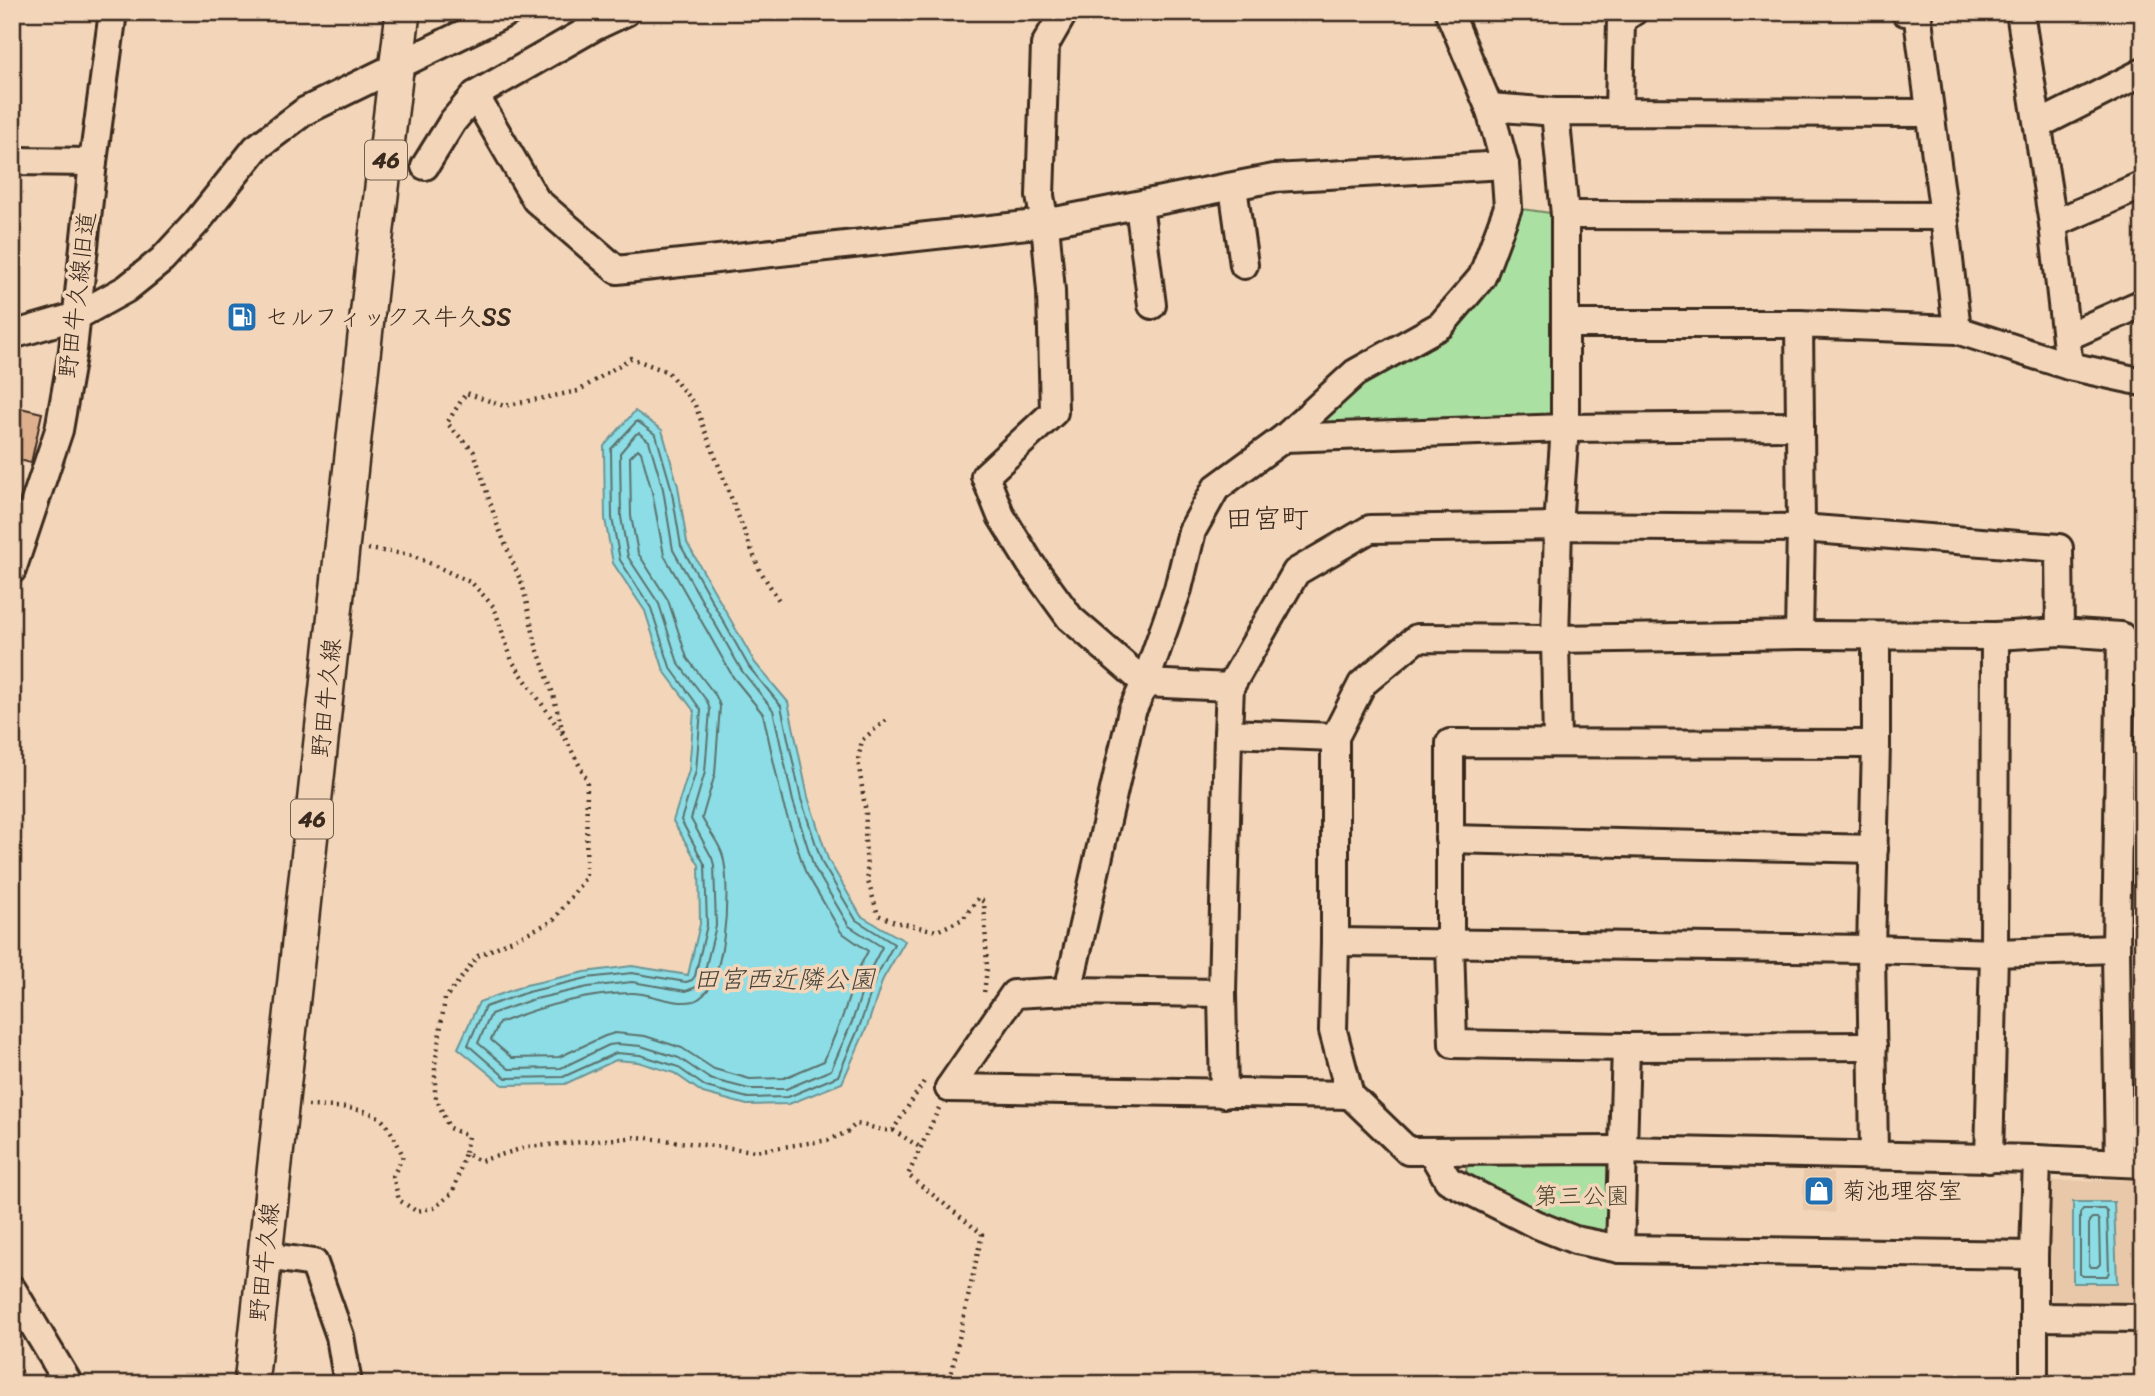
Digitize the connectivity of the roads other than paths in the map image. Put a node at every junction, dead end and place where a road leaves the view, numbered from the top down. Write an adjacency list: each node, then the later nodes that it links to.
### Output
1 (113, 12): 20 (street, 野田牛久線旧道)
2 (403, 12): 11 (main road, 野田牛久線 / 46)
3 (508, 12): 11 (street)
4 (626, 12): 10 (street)
5 (1064, 12): 28 (street)
6 (1449, 12): 14 (street)
7 (1633, 12): 15 (street)
8 (1905, 12): 17 (street)
9 (2020, 12): 18 (street)
10 (587, 20): 13 (street)
11 (397, 66): 33 (street); 79 (main road, 野田牛久線 / 46)
12 (2143, 72): 18 (street)
13 (475, 95): 22 (street); 28 (street)
14 (1489, 107): 16 (street); 21 (street)
15 (1619, 111): 16 (street); 17 (street)
16 (1555, 112): 26 (street)
17 (1929, 113): 27 (street)
18 (2038, 125): 29 (street)
19 (12, 161): 20 (street)
20 (93, 162): 33 (street, 野田牛久線旧道)
21 (1504, 165): 24 (street); 43 (street)
22 (425, 166)
23 (2143, 185): 29 (street)
24 (1233, 187): 25 (street); 30 (street)
25 (1139, 205): 28 (street); 32 (street)
26 (1565, 215): 27 (street); 34 (street)
27 (1944, 216): 36 (street)
28 (1045, 223): 52 (street)
29 (2053, 224): 38 (street)
30 (1244, 265)
31 (2143, 303): 38 (street)
32 (1152, 305)
33 (77, 316): 37 (street); 46 (street, 野田牛久線旧道)
34 (1565, 324): 35 (street); 42 (street)
35 (1799, 324): 36 (street); 41 (street)
36 (1957, 330): 39 (street)
37 (12, 335)
38 (2066, 337): 39 (street)
39 (2069, 366): 40 (street)
40 (2143, 382)
41 (1799, 426): 42 (street); 45 (street)
42 (1565, 428): 43 (street); 44 (street)
43 (1284, 438): 52 (street)
44 (1558, 526): 45 (street); 51 (street); 53 (street)
45 (1801, 528): 47 (street); 48 (street)
46 (12, 570)
47 (2060, 632): 50 (street); 63 (street)
48 (1799, 635): 49 (street); 51 (street)
49 (1876, 636): 50 (street); 57 (street)
50 (1995, 636): 64 (street)
51 (1555, 639): 55 (street); 56 (street)
52 (1145, 684): 53 (street); 65 (street)
53 (1230, 687): 54 (street)
54 (1228, 733): 55 (street); 66 (street)
55 (1335, 737): 60 (street)
56 (1557, 743): 57 (street); 58 (street)
57 (1876, 744): 59 (street)
58 (1449, 839): 59 (street); 61 (street)
59 (1874, 849): 62 (street)
60 (1335, 942): 61 (street); 70 (street)
61 (1450, 944): 62 (street); 68 (street)
62 (1871, 948): 64 (street); 67 (street)
63 (2116, 949): 64 (street); 76 (street)
64 (1994, 953): 74 (street)
65 (1068, 991): 66 (street); 69 (street)
66 (1222, 993): 69 (street)
67 (1873, 1046): 68 (street); 73 (street)
68 (1626, 1047): 71 (street)
69 (1224, 1094): 70 (street)
70 (1350, 1095): 72 (street)
71 (1622, 1150): 72 (street); 73 (street); 77 (street)
72 (1431, 1151): 77 (street)
73 (1874, 1155): 74 (street)
74 (1989, 1159): 75 (street)
75 (2037, 1159): 76 (street); 78 (street)
76 (2131, 1163)
77 (1619, 1249): 78 (street)
78 (2034, 1255): 81 (street)
79 (265, 1256): 84 (main road, 野田牛久線 / 46); 85 (street)
80 (12, 1289): 83 (street)
81 (2036, 1317): 82 (street); 86 (street)
82 (2143, 1318)
83 (69, 1384)
84 (251, 1384)
85 (348, 1384)
86 (2034, 1384)

